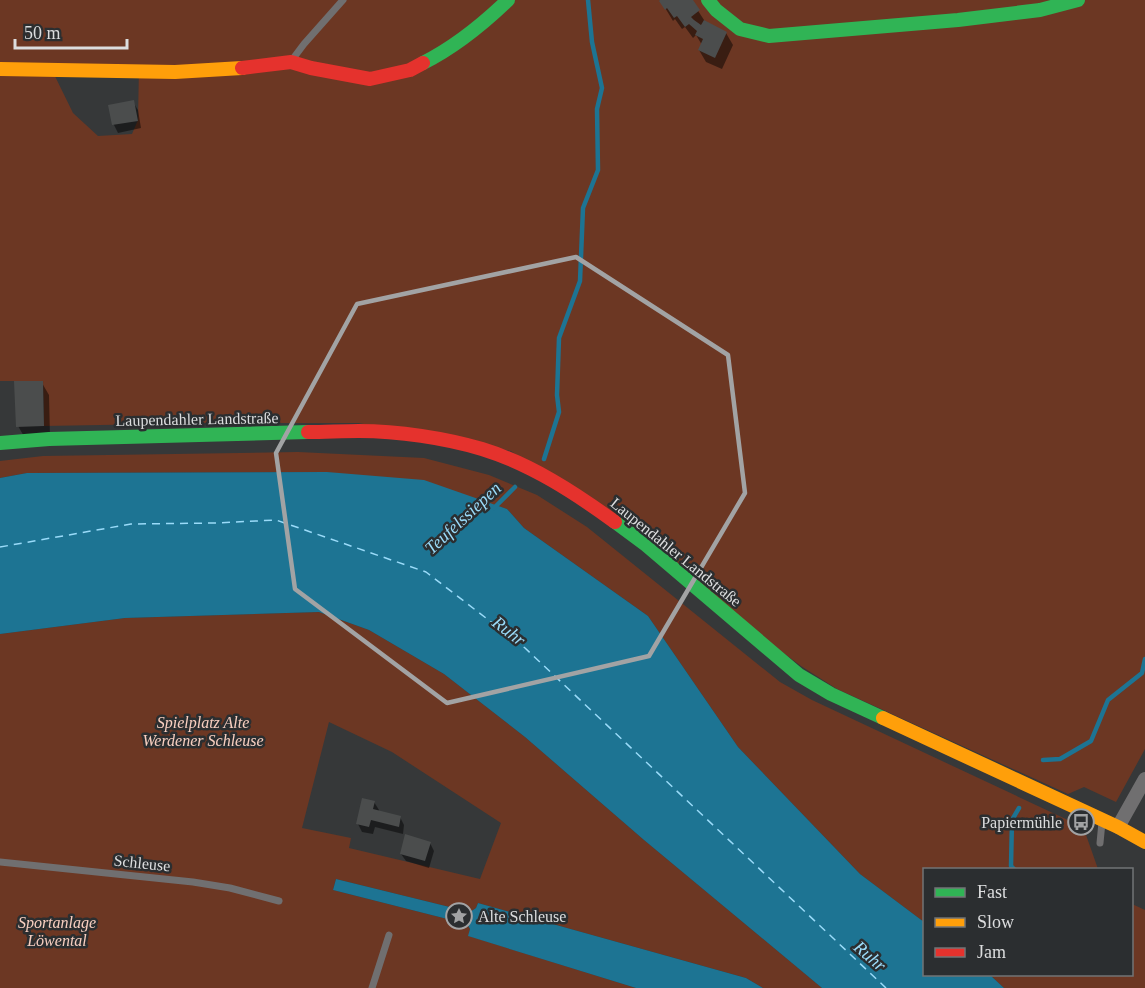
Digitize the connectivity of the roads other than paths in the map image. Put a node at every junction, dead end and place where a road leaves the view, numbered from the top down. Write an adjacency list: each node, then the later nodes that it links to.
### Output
1 (343, 0): 5 (lane)
2 (508, 0): 5 (main road)
3 (708, 0): 4 (main road)
4 (1078, 0)
5 (291, 62): 6 (main road)
6 (0, 69)
7 (0, 443): 9 (main road, Laupendahler Landstraße)
8 (1145, 779): 10 (street)
9 (1103, 820): 10 (main road, Laupendahler Landstraße); 12 (lane)
10 (1119, 827): 11 (main road, Laupendahler Landstraße)
11 (1145, 842)
12 (1100, 843)
13 (0, 862): 14 (lane, Schleuse)
14 (279, 901)
15 (388, 935): 16 (lane)
16 (372, 988)

